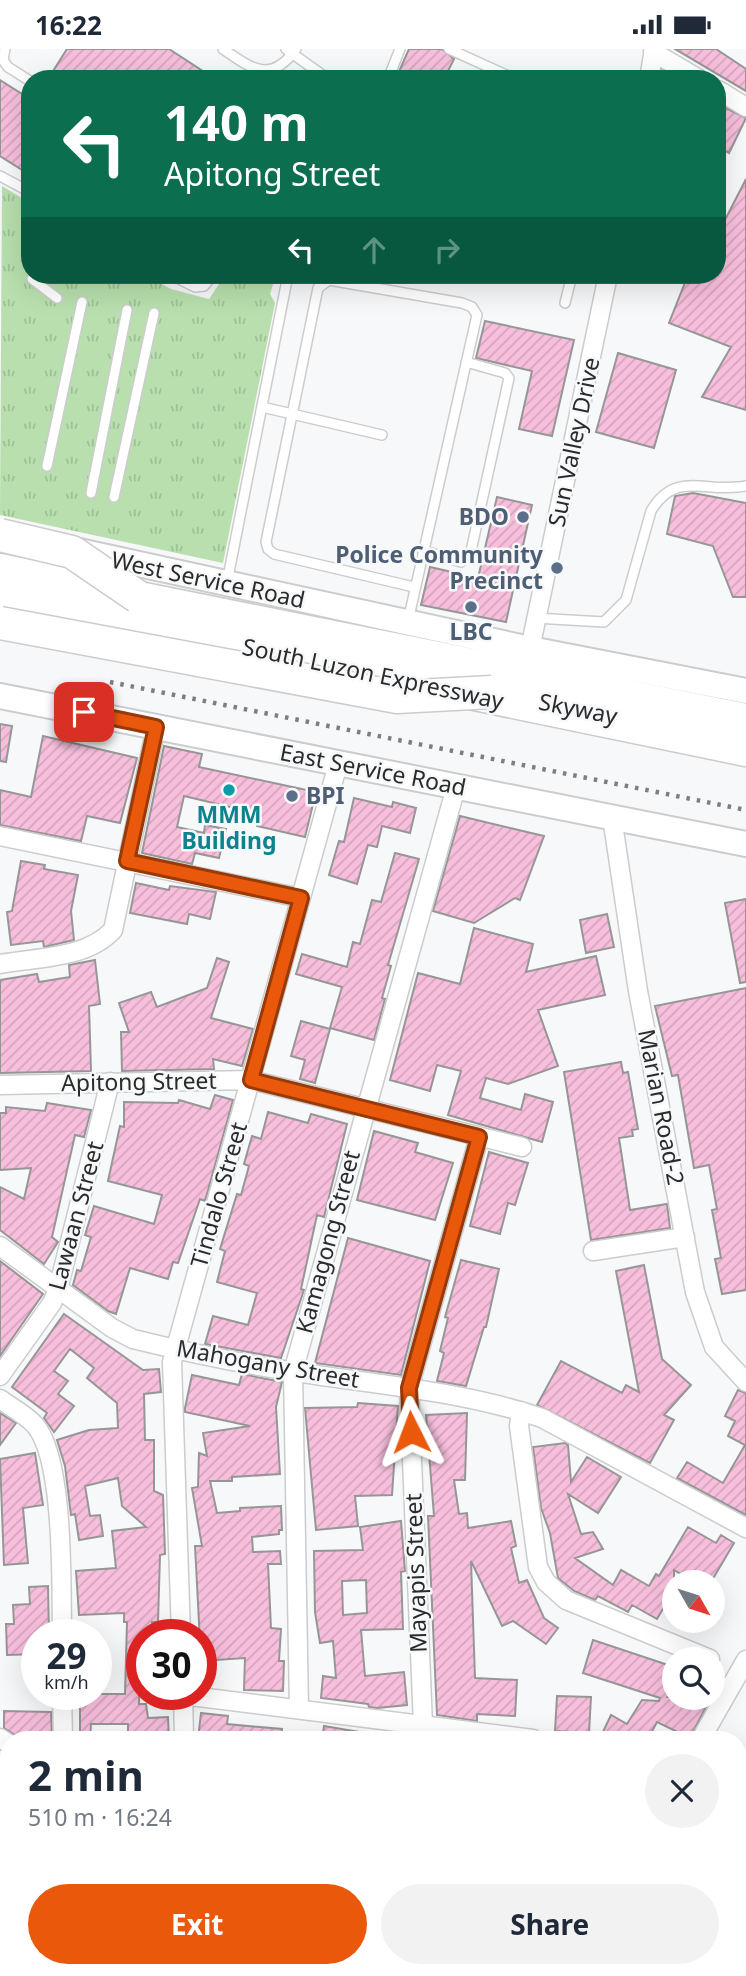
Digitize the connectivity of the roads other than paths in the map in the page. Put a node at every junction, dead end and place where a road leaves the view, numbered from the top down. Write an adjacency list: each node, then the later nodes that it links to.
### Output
1 (5, 49): 14 (lane)
2 (223, 49): 7 (lane)
3 (400, 49): 10 (lane)
4 (449, 49): 11 (lane)
5 (653, 50): 12 (street); 13 (street)
6 (291, 51): 8 (lane); 9 (lane)
7 (258, 70)
8 (267, 70)
9 (316, 70)
10 (392, 70)
11 (495, 70)
12 (650, 70)
13 (685, 70)
14 (21, 75)
15 (726, 95): 16 (street)
16 (746, 107)
17 (0, 176): 18 (lane)
18 (21, 187)
19 (39, 284): 27 (lane)
20 (189, 284): 21 (lane)
21 (206, 284)
22 (286, 284): 33 (lane)
23 (324, 284): 34 (lane)
24 (350, 284): 32 (lane)
25 (570, 284): 29 (lane)
26 (606, 284): 49 (street, Sun Valley Drive)
27 (57, 297)
28 (82, 302): 36 (lane)
29 (565, 303)
30 (127, 310): 38 (lane)
31 (154, 313): 39 (lane)
32 (466, 362): 41 (lane); 41 (lane)
33 (262, 407): 34 (lane); 44 (lane)
34 (291, 414): 35 (lane); 45 (lane)
35 (382, 435)
36 (47, 466)
37 (746, 485): 49 (lane)
38 (91, 493)
39 (114, 497)
40 (0, 534): 44 (main road, West Service Road); 48 (highway, bridge)
41 (422, 550): 45 (lane)
42 (0, 563): 56 (highway, South Luzon Expressway)
43 (0, 569): 48 (highway, Skyway)
44 (226, 585): 51 (main road, West Service Road)
45 (414, 586): 51 (lane)
46 (0, 589): 54 (highway, Skyway, bridge)
47 (0, 596): 60 (highway, South Luzon Expressway)
48 (138, 597): 57 (highway, Skyway)
49 (535, 618): 52 (street, Sun Valley Drive)
50 (0, 623): 54 (highway, bridge)
51 (408, 623): 52 (main road, West Service Road)
52 (530, 649): 53 (main road, West Service Road)
53 (746, 691)
54 (492, 692): 59 (highway, Skyway)
55 (0, 696): 58 (main road, East Service Road)
56 (746, 711)
57 (746, 720)
58 (156, 727): 61 (main road, East Service Road); 66 (street)
59 (746, 743)
60 (746, 750)
61 (338, 764): 62 (main road, East Service Road); 67 (street, Tindalo Street)
62 (456, 787): 63 (main road, East Service Road); 72 (street, Kamagong Street)
63 (612, 817): 65 (main road, East Service Road); 75 (street, Marian Road-2)
64 (0, 840): 66 (street)
65 (746, 845)
66 (127, 861): 67 (street); 68 (street)
67 (301, 898): 69 (street, Tindalo Street)
68 (0, 964)
69 (251, 1080): 70 (street, Apitong Street); 72 (street, Apitong Street); 79 (street, Tindalo Street)
70 (110, 1082): 71 (street, Apitong Street); 78 (street, Lawaan Street)
71 (0, 1084)
72 (365, 1106): 73 (street, Apitong Street); 80 (street, Kamagong Street)
73 (479, 1137): 74 (street, Apitong Street); 83 (street, Mayapis Street)
74 (522, 1147)
75 (685, 1237): 77 (street); 82 (street, Marian Road-2)
76 (0, 1246): 78 (street, Mahogany Street)
77 (593, 1251)
78 (58, 1289): 79 (street, Mahogany Street); 81 (street, Lawaan Street)
79 (177, 1348): 80 (street, Mahogany Street); 88 (street, Tindalo Street)
80 (293, 1372): 83 (street, Mahogany Street); 93 (street, Kamagong Street)
81 (0, 1376)
82 (746, 1382)
83 (409, 1388): 85 (street, Mahogany Street); 96 (street, Mayapis Street)
84 (0, 1399): 87 (street)
85 (522, 1411): 86 (street, Mahogany Street); 89 (street)
86 (746, 1528)
87 (62, 1619)
88 (180, 1619)
89 (680, 1647)
90 (725, 1662): 91 (street)
91 (743, 1665): 100 (street)
92 (217, 1698): 93 (street)
93 (299, 1709): 96 (street)
94 (62, 1710): 97 (street)
95 (183, 1710): 98 (street)
96 (422, 1725): 99 (street)
97 (63, 1731)
98 (184, 1731)
99 (470, 1731)
100 (706, 1731)

